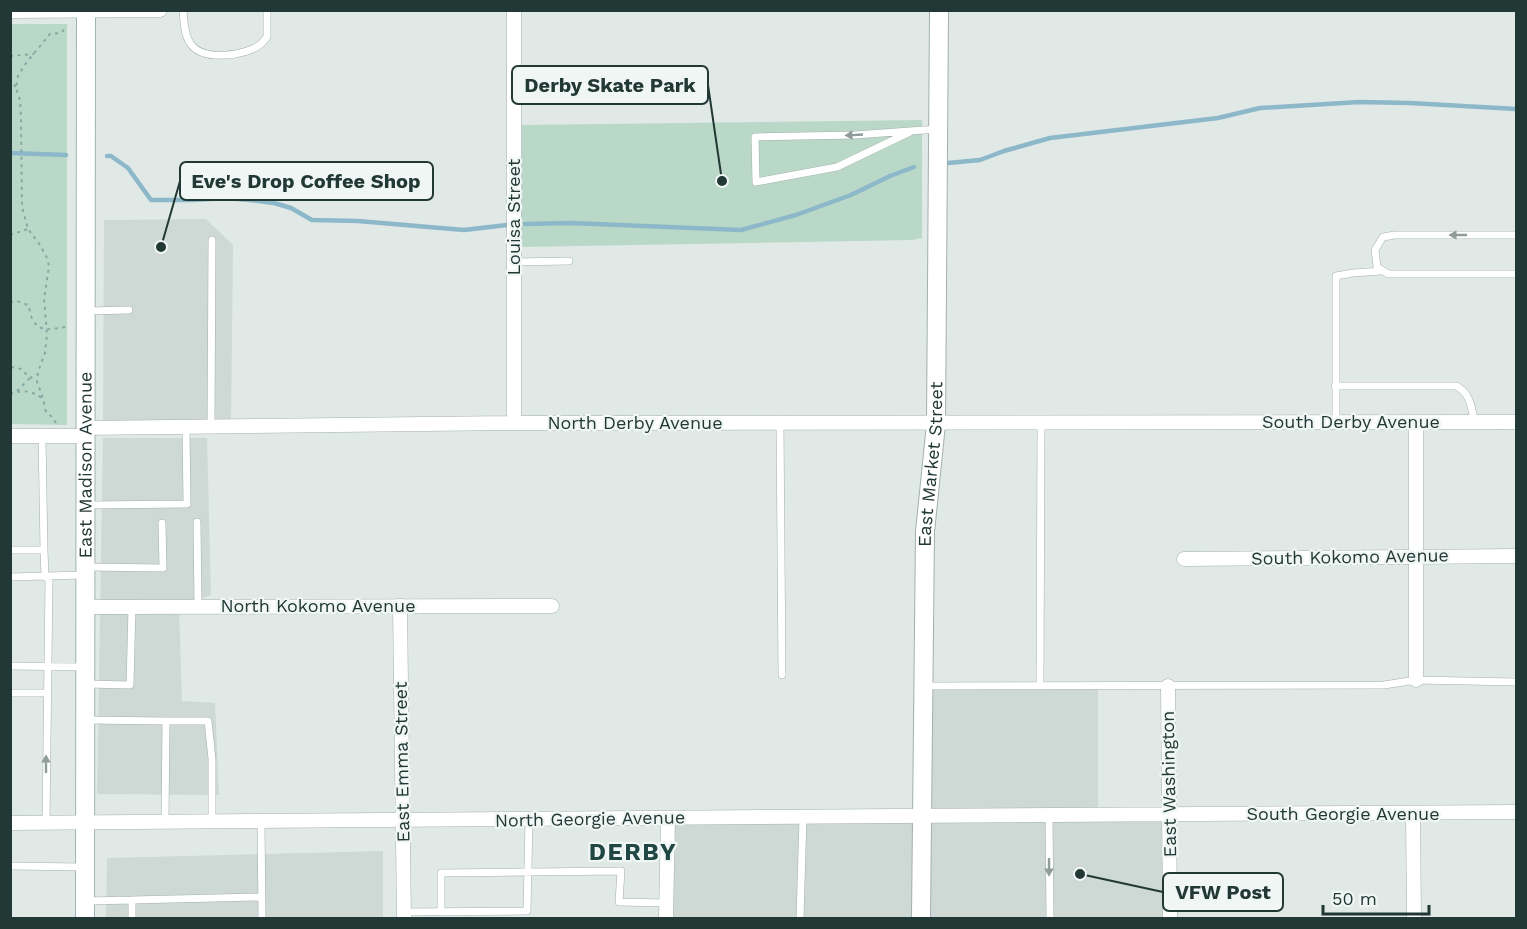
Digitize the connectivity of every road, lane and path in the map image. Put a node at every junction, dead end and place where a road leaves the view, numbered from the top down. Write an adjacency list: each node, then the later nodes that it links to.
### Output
1 (160, 10): 8 (street)
2 (183, 10): 3 (lane)
3 (267, 10)
4 (514, 10): 21 (street, Louisa Street)
5 (939, 10): 14 (street, East Market Street)
6 (10, 11): 7 (street)
7 (53, 11): 8 (street)
8 (86, 11): 26 (street, East Madison Avenue)
9 (69, 23): 10 (path)
10 (34, 54): 11 (path); 13 (path)
11 (10, 56)
12 (10, 78): 13 (path)
13 (16, 88): 16 (path)
14 (938, 129): 15 (lane); 42 (street, East Market Street)
15 (912, 131): 15 (lane, one-way to 15)
16 (28, 229): 18 (path); 28 (path)
17 (1516, 234): 22 (lane, one-way to 22)
18 (10, 235)
19 (212, 240): 47 (lane)
20 (569, 261): 21 (lane)
21 (514, 262): 38 (street, Louisa Street)
22 (1382, 271): 23 (lane); 32 (lane)
23 (1516, 274)
24 (10, 302): 28 (path)
25 (129, 309): 26 (lane)
26 (86, 311): 48 (street, East Madison Avenue)
27 (66, 327): 28 (path)
28 (46, 330): 30 (path)
29 (11, 367): 31 (path)
30 (37, 375): 31 (path); 35 (path)
31 (30, 378): 33 (path)
32 (1335, 386): 36 (lane); 40 (lane)
33 (15, 392): 34 (path); 35 (path)
34 (10, 395)
35 (43, 399): 45 (path)
36 (1336, 422): 39 (street, South Derby Avenue); 44 (street, South Derby Avenue)
37 (1516, 422): 40 (street, South Derby Avenue)
38 (514, 423): 41 (street, North Derby Avenue); 47 (street, North Derby Avenue)
39 (1416, 423): 40 (street, South Derby Avenue); 56 (street)
40 (1475, 423)
41 (780, 424): 42 (street, North Derby Avenue); 70 (lane)
42 (936, 424): 43 (street, North Derby Avenue); 73 (street, East Market Street)
43 (1041, 424): 44 (street, North Derby Avenue); 74 (lane)
44 (1185, 424)
45 (60, 427)
46 (186, 427): 47 (street, North Derby Avenue); 48 (street, North Derby Avenue); 51 (lane)
47 (211, 427)
48 (85, 432): 50 (street, North Derby Avenue); 51 (street, East Madison Avenue)
49 (10, 436): 50 (street, North Derby Avenue)
50 (42, 436): 55 (lane)
51 (85, 505): 59 (street, East Madison Avenue)
52 (197, 522): 63 (lane)
53 (162, 523): 59 (lane)
54 (10, 550): 55 (lane)
55 (44, 550): 60 (lane)
56 (1416, 556): 57 (street, South Kokomo Avenue); 58 (street, South Kokomo Avenue); 71 (street)
57 (1516, 556)
58 (1184, 559)
59 (85, 571): 60 (lane); 66 (street, East Madison Avenue)
60 (45, 576): 61 (lane); 68 (lane)
61 (10, 577)
62 (132, 606): 63 (street, North Kokomo Avenue); 66 (street, North Kokomo Avenue); 69 (lane)
63 (198, 606): 64 (street, North Kokomo Avenue)
64 (400, 606): 65 (street, North Kokomo Avenue); 88 (street, East Emma Street)
65 (552, 606)
66 (85, 607): 69 (street, East Madison Avenue)
67 (10, 666): 68 (lane)
68 (47, 666): 69 (lane); 77 (lane)
69 (85, 675): 78 (street, East Madison Avenue)
70 (782, 675)
71 (1416, 680): 72 (lane); 75 (lane)
72 (1516, 682)
73 (924, 686): 74 (lane); 83 (street, East Market Street)
74 (1040, 686): 75 (lane)
75 (1168, 686): 82 (street, East Washington)
76 (10, 693): 77 (lane)
77 (47, 693): 91 (lane, one-way to 77)
78 (85, 720): 79 (lane); 92 (street, East Madison Avenue)
79 (166, 721): 93 (lane); 94 (lane)
80 (1516, 812): 81 (street, South Georgie Avenue)
81 (1413, 814): 82 (street, South Georgie Avenue); 111 (street)
82 (1170, 815): 84 (street, North Georgie Avenue); 110 (street, East Washington)
83 (922, 816): 84 (street, North Georgie Avenue); 85 (street, North Georgie Avenue); 108 (street, East Market Street)
84 (1049, 816): 109 (lane, one-way to 109)
85 (802, 817): 86 (street, North Georgie Avenue); 107 (lane)
86 (668, 819): 87 (street, North Georgie Avenue); 100 (street)
87 (529, 820): 88 (street, North Georgie Avenue); 97 (lane)
88 (403, 821): 89 (street, North Georgie Avenue); 103 (street, East Emma Street)
89 (261, 822): 94 (street, North Georgie Avenue); 98 (lane)
90 (10, 823): 91 (street, North Georgie Avenue)
91 (46, 823): 92 (street, North Georgie Avenue)
92 (85, 823): 93 (street, North Georgie Avenue); 96 (street, East Madison Avenue)
93 (165, 823): 94 (street, North Georgie Avenue)
94 (212, 823)
95 (10, 866): 96 (lane)
96 (85, 867): 101 (street, East Madison Avenue)
97 (528, 872): 100 (lane); 102 (lane); 102 (lane)
98 (261, 897): 99 (lane); 105 (lane)
99 (132, 900): 101 (lane); 104 (lane)
100 (666, 903): 106 (street)
101 (85, 910)
102 (441, 912): 103 (lane)
103 (404, 915)
104 (132, 918)
105 (261, 918)
106 (666, 918)
107 (800, 918)
108 (921, 918)
109 (1050, 918)
110 (1170, 918)
111 (1414, 918)

